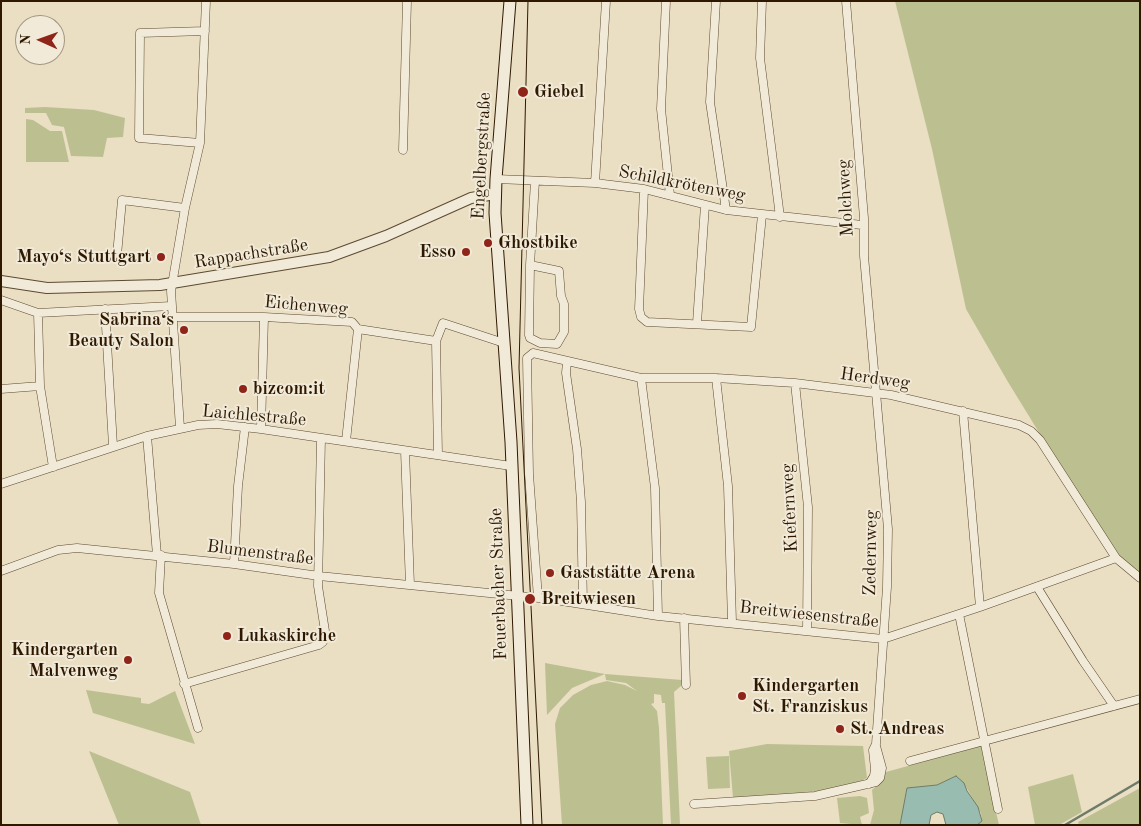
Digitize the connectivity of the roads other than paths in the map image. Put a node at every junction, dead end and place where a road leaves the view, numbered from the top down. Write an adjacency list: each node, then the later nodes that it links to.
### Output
1 (206, 1): 9 (street)
2 (407, 1): 11 (street)
3 (510, 1): 12 (main road, Engelbergstraße)
4 (606, 1): 14 (street)
5 (666, 1): 17 (street)
6 (716, 1): 20 (street)
7 (762, 1): 22 (street)
8 (846, 1): 23 (street, Molchweg)
9 (204, 31): 10 (street); 10 (street)
10 (200, 143): 19 (street)
11 (402, 150)
12 (496, 179): 13 (street, Schildkrötenweg); 16 (main road, Engelbergstraße)
13 (535, 181): 14 (street, Schildkrötenweg); 25 (street)
14 (595, 184): 15 (street, Schildkrötenweg)
15 (644, 189): 17 (street, Schildkrötenweg); 34 (street)
16 (495, 194): 27 (street, Rappachstraße); 37 (main road, Engelbergstraße)
17 (670, 195): 18 (street, Schildkrötenweg)
18 (705, 205): 20 (street, Schildkrötenweg); 34 (street)
19 (185, 208): 24 (street); 27 (street)
20 (726, 210): 21 (street, Schildkrötenweg)
21 (762, 215): 22 (street, Schildkrötenweg); 34 (street)
22 (780, 217): 23 (street, Schildkrötenweg)
23 (862, 225): 45 (street, Molchweg)
24 (118, 255)
25 (530, 265): 25 (street)
26 (1, 281): 27 (street, Rappachstraße)
27 (172, 283): 29 (street)
28 (1, 300): 31 (street)
29 (171, 306): 30 (street); 32 (street)
30 (105, 309): 31 (street); 53 (street)
31 (38, 313): 43 (street)
32 (171, 317): 33 (street, Eichenweg); 48 (street)
33 (264, 317): 35 (street, Eichenweg); 49 (street)
34 (697, 323)
35 (358, 329): 36 (street, Eichenweg); 52 (street)
36 (436, 341): 37 (street); 55 (street)
37 (504, 343): 56 (main road, Feuerbacher Straße)
38 (531, 354): 39 (street, Herdweg); 68 (street, Feuerbacher Straße)
39 (567, 362): 40 (street, Herdweg); 69 (street)
40 (641, 378): 41 (street, Herdweg); 72 (street)
41 (716, 378): 42 (street, Herdweg); 74 (street)
42 (795, 383): 45 (street, Herdweg); 75 (street, Kiefernweg)
43 (40, 386): 44 (street); 57 (street)
44 (1, 388)
45 (875, 393): 46 (street, Herdweg); 76 (street, Zedernweg)
46 (963, 411): 60 (street, Herdweg); 70 (street)
47 (245, 427): 48 (street, Laichlestraße); 49 (street, Laichlestraße); 61 (street)
48 (180, 428): 50 (street, Laichlestraße)
49 (262, 429): 51 (street, Laichlestraße)
50 (147, 436): 53 (street, Laichlestraße); 59 (street)
51 (321, 438): 52 (street, Laichlestraße); 63 (street)
52 (346, 441): 54 (street, Laichlestraße)
53 (113, 446): 57 (street, Laichlestraße)
54 (405, 450): 55 (street, Laichlestraße); 65 (street)
55 (438, 455): 56 (street, Laichlestraße)
56 (510, 466): 67 (main road, Feuerbacher Straße)
57 (53, 467): 58 (street, Laichlestraße)
58 (1, 484)
59 (159, 555): 61 (street, Blumenstraße); 62 (street, Blumenstraße); 77 (street)
60 (1116, 558): 64 (street, Herdweg); 66 (street, Breitwiesenstraße)
61 (234, 564): 63 (street, Blumenstraße)
62 (1, 571)
63 (319, 576): 65 (street, Blumenstraße); 77 (street)
64 (1140, 578)
65 (410, 585): 67 (street, Blumenstraße)
66 (1037, 586): 70 (street, Breitwiesenstraße); 80 (street)
67 (518, 596): 68 (street, Breitwiesenstraße); 86 (main road, Feuerbacher Straße)
68 (538, 598): 69 (street, Breitwiesenstraße)
69 (583, 604): 72 (street, Breitwiesenstraße)
70 (980, 607): 71 (street, Breitwiesenstraße)
71 (959, 614): 76 (street, Breitwiesenstraße); 82 (street)
72 (658, 616): 73 (street, Breitwiesenstraße)
73 (684, 618): 74 (street, Breitwiesenstraße); 78 (street)
74 (732, 622): 75 (street, Breitwiesenstraße)
75 (807, 631): 76 (street, Breitwiesenstraße)
76 (883, 639): 84 (street, Zedernweg)
77 (184, 684): 81 (street)
78 (686, 685)
79 (1140, 698): 80 (street)
80 (1114, 706): 82 (street)
81 (198, 728)
82 (984, 741): 83 (street); 85 (street)
83 (910, 761)
84 (694, 804)
85 (998, 809)
86 (527, 825)

